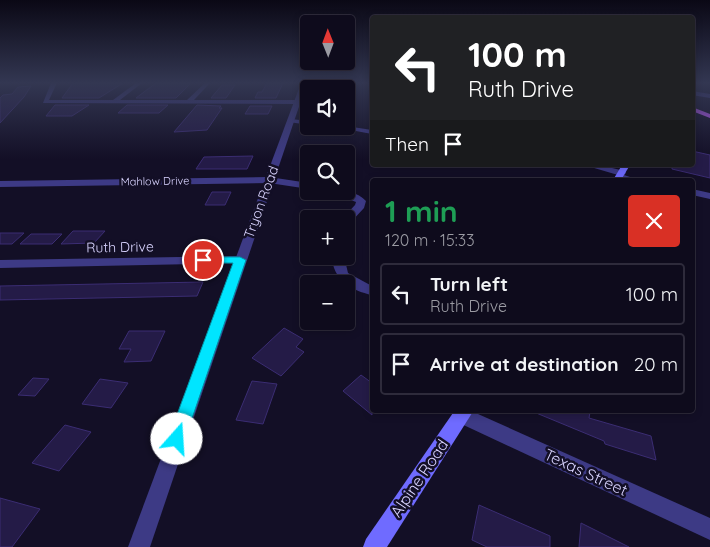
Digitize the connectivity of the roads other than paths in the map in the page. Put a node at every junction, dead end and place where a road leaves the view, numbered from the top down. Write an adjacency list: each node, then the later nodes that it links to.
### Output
1 (296, 109): 4 (street, Tryon Road)
2 (695, 110): 3 (main road)
3 (710, 116)
4 (291, 121): 5 (street); 10 (street, Tryon Road)
5 (300, 122)
6 (355, 129): 7 (street)
7 (370, 132)
8 (595, 167): 9 (street)
9 (621, 174)
10 (269, 180): 11 (street, Mahlow Drive); 12 (street, Mahlow Drive); 17 (street, Tryon Road)
11 (0, 184)
12 (300, 185)
13 (695, 193): 14 (street)
14 (710, 196)
15 (355, 197): 16 (street)
16 (355, 211)
17 (240, 260): 18 (street, Ruth Drive); 23 (street, Tryon Road)
18 (0, 264)
19 (338, 265): 20 (street)
20 (370, 290)
21 (463, 413): 22 (street, Texas Street); 24 (main road, Alpine Road)
22 (710, 530)
23 (139, 547)
24 (374, 547)

